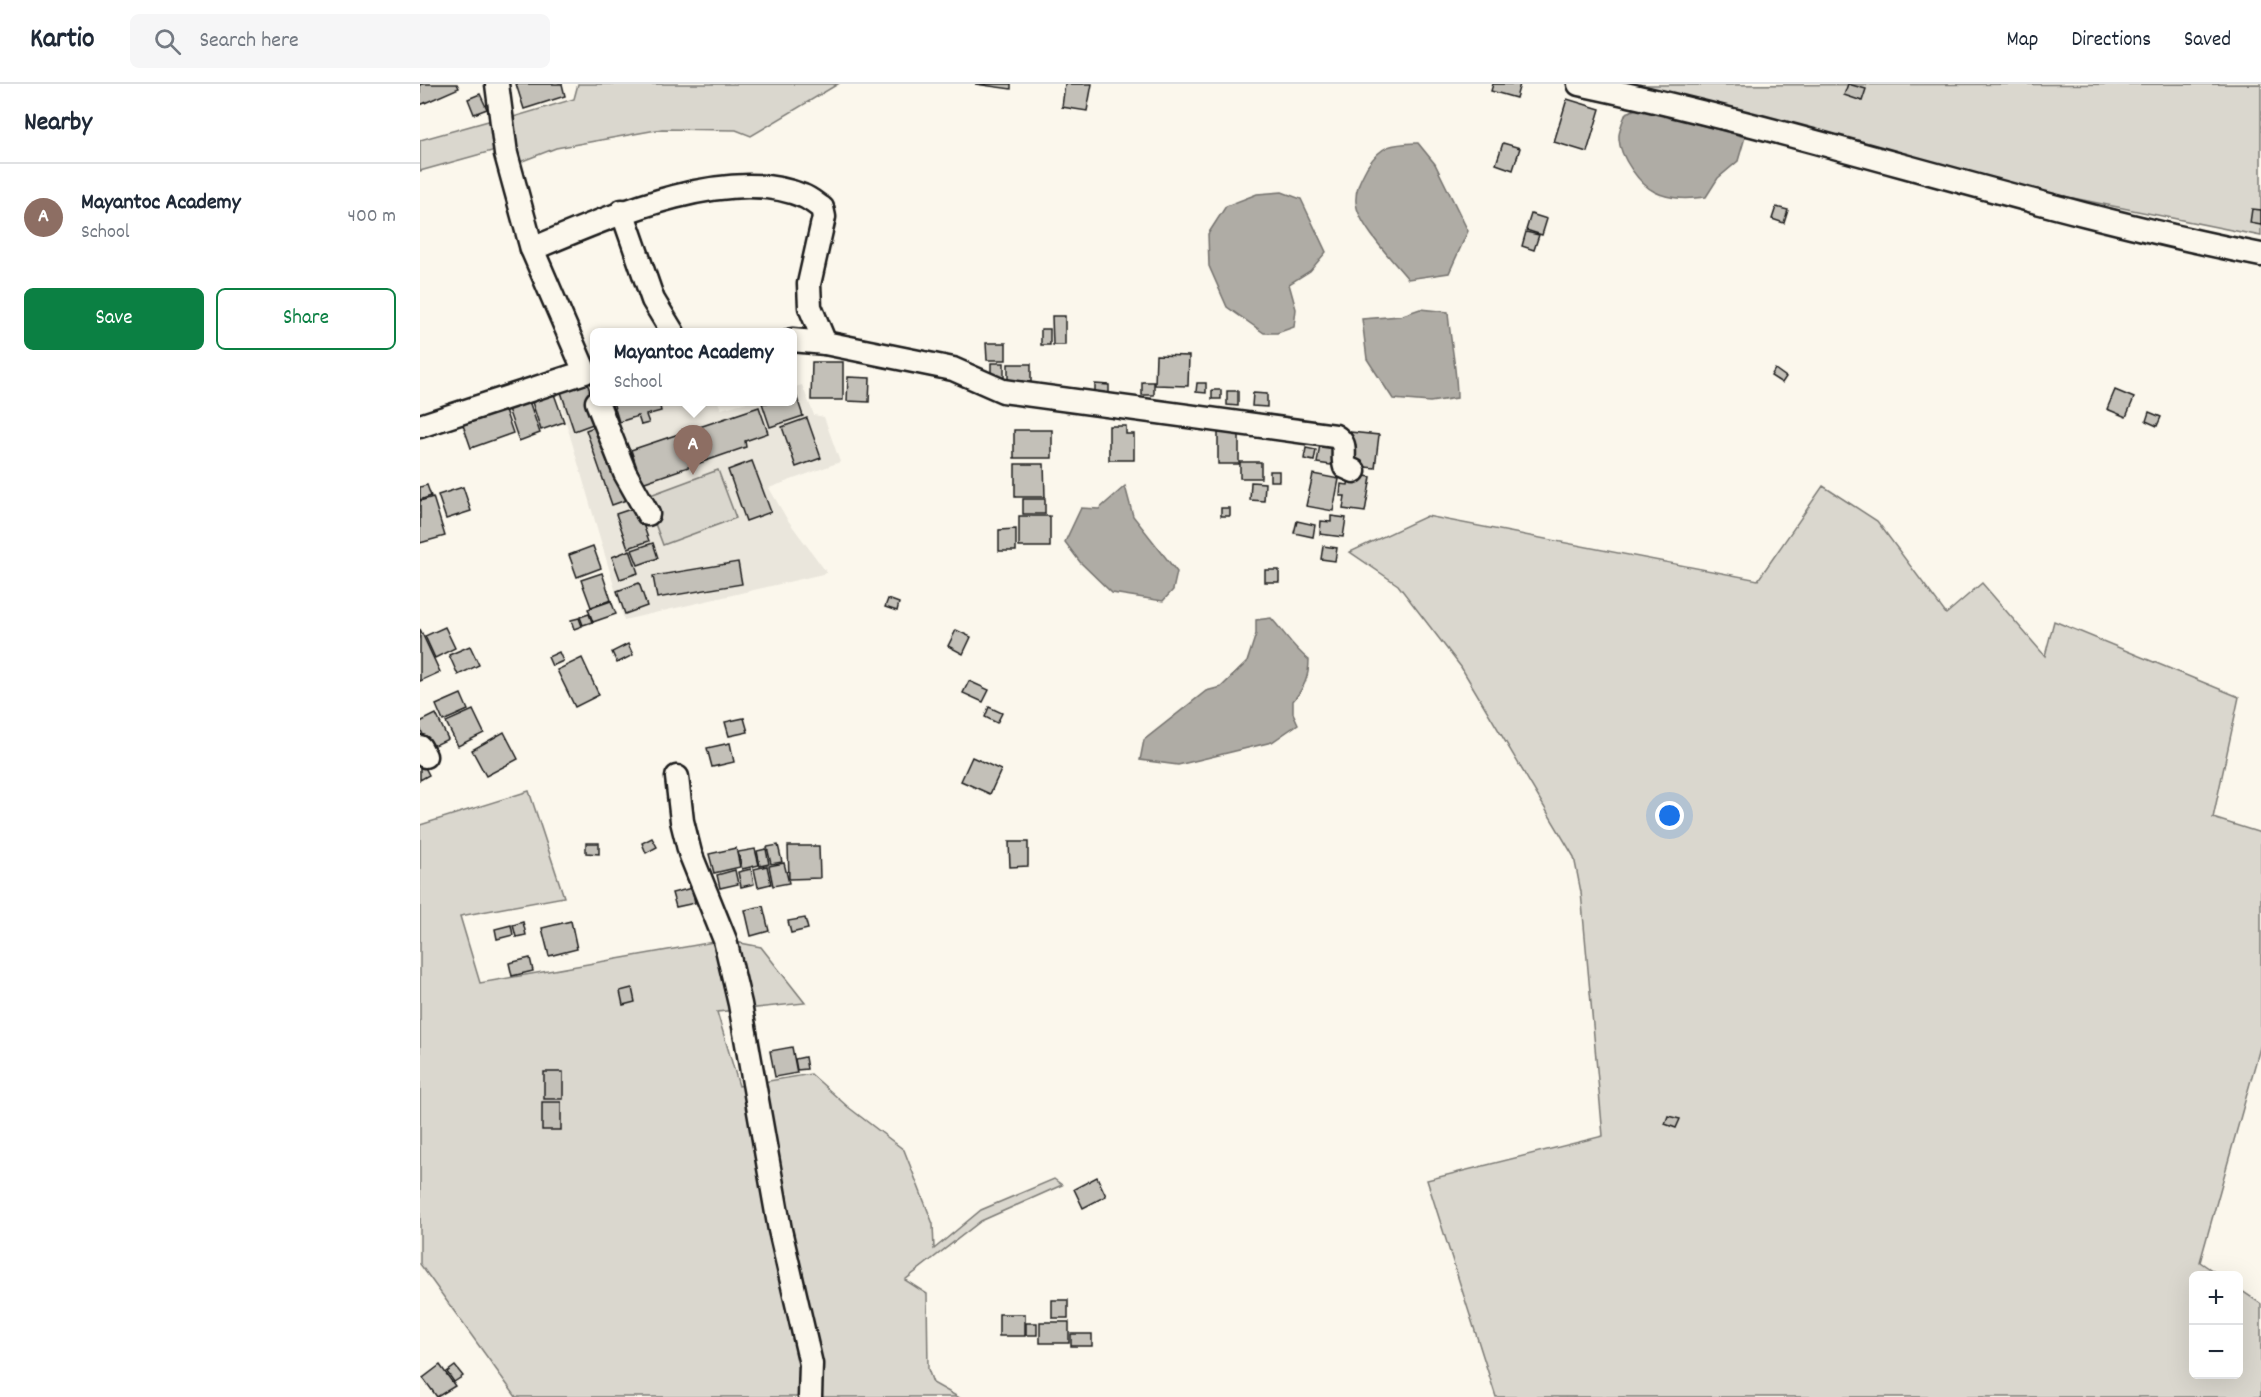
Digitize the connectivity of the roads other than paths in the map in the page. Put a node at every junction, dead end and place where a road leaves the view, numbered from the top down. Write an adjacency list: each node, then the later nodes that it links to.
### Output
1 (497, 84): 4 (street)
2 (1579, 84): 5 (street)
3 (622, 211): 4 (street); 6 (street); 8 (street)
4 (531, 249): 9 (street)
5 (2261, 255)
6 (670, 328)
7 (797, 341): 8 (street)
8 (825, 344): 12 (street)
9 (589, 370): 11 (street)
10 (599, 406): 13 (street)
11 (420, 426)
12 (1354, 471)
13 (648, 514)
14 (677, 777): 15 (street)
15 (810, 1397)

